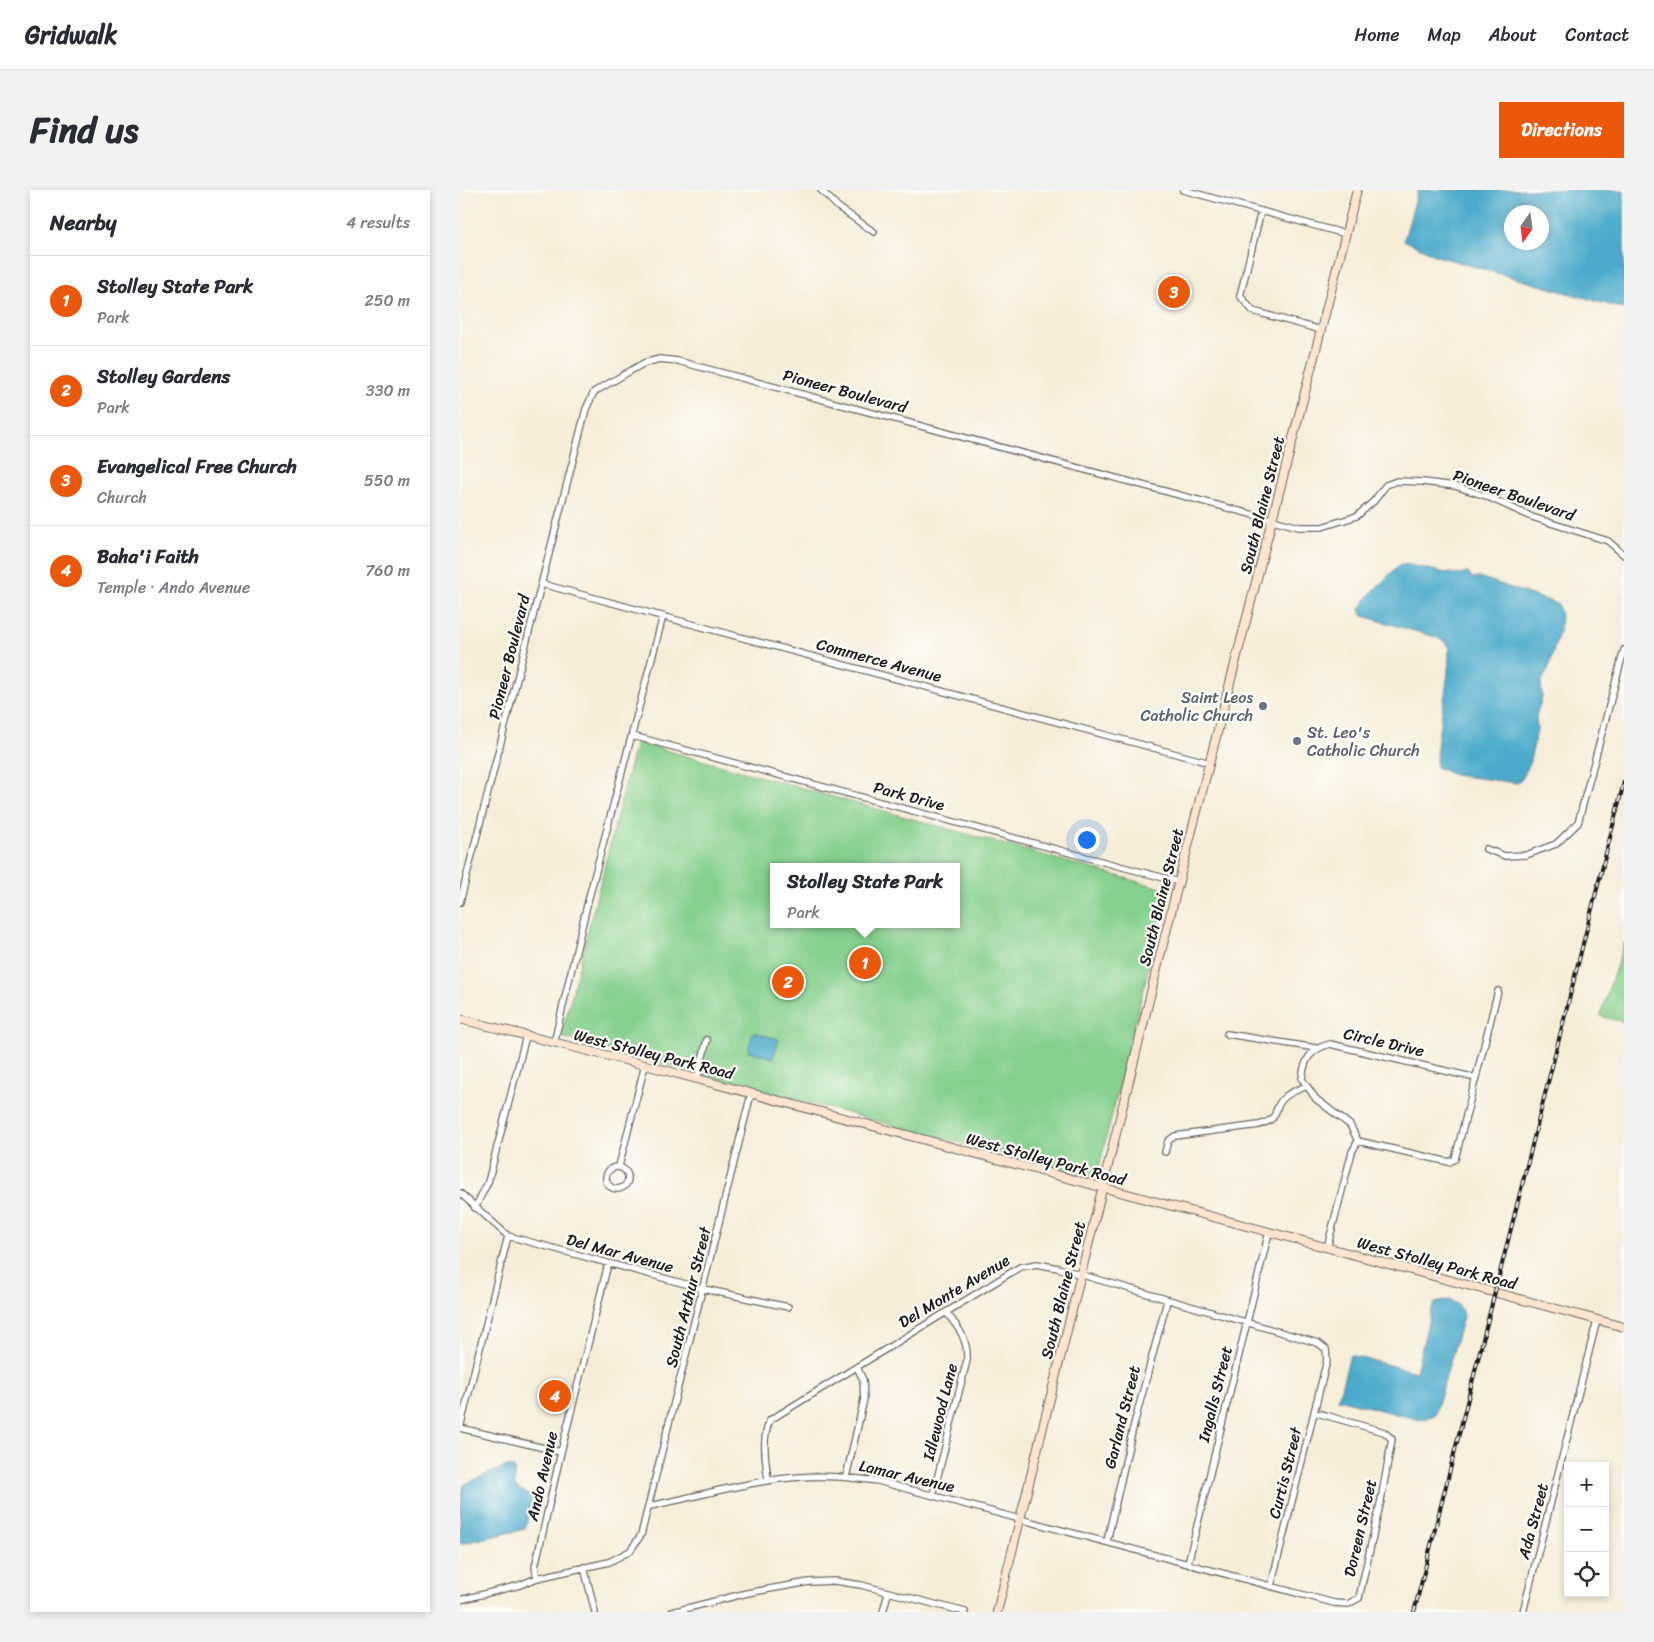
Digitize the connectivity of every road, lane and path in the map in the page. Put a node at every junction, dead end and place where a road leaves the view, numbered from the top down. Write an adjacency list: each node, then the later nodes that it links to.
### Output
1 (821, 190): 5 (street)
2 (1183, 190): 4 (street)
3 (1357, 190): 6 (street, South Blaine Street)
4 (1261, 211): 6 (street); 7 (street)
5 (874, 232)
6 (1346, 234): 7 (street, South Blaine Street)
7 (1321, 330): 8 (street, South Blaine Street)
8 (1272, 521): 9 (street, Pioneer Boulevard); 10 (street, Pioneer Boulevard); 14 (street, South Blaine Street)
9 (1624, 555)
10 (542, 584): 11 (street, Commerce Avenue); 17 (street, Pioneer Boulevard)
11 (663, 616): 13 (street); 14 (street, Commerce Avenue)
12 (1624, 650): 15 (street)
13 (632, 736): 16 (street, Park Drive); 23 (street)
14 (1210, 763): 16 (street, South Blaine Street)
15 (1486, 849)
16 (1179, 882): 33 (street, South Blaine Street)
17 (460, 902)
18 (1498, 992): 26 (street)
19 (460, 1019): 21 (street, West Stolley Park Road)
20 (1227, 1034): 24 (street, Circle Drive)
21 (526, 1036): 23 (street, West Stolley Park Road); 35 (street)
22 (707, 1040): 27 (street)
23 (554, 1043): 25 (street, West Stolley Park Road)
24 (1316, 1048): 26 (street, Circle Drive); 28 (street)
25 (645, 1065): 27 (street, West Stolley Park Road); 32 (street)
26 (1476, 1078): 30 (street)
27 (697, 1079): 29 (street, West Stolley Park Road)
28 (1307, 1086): 30 (street); 31 (street)
29 (751, 1094): 33 (street, West Stolley Park Road); 41 (street, South Arthur Street)
30 (1358, 1141): 38 (street)
31 (1165, 1152)
32 (619, 1166): 32 (street)
33 (1103, 1188): 36 (street, West Stolley Park Road); 40 (street, South Blaine Street)
34 (460, 1193): 35 (street, Del Mar Avenue)
35 (475, 1208): 37 (street, Del Mar Avenue)
36 (1269, 1232): 38 (street, West Stolley Park Road); 46 (street, Ingalls Street)
37 (508, 1236): 39 (street, Del Mar Avenue); 51 (street)
38 (1327, 1248): 45 (street, West Stolley Park Road)
39 (608, 1264): 41 (street, Del Mar Avenue); 52 (street, Ando Avenue)
40 (1081, 1276): 42 (street, Del Monte Avenue); 44 (street, Del Monte Avenue); 57 (street, South Blaine Street)
41 (704, 1289): 43 (street, Del Mar Avenue); 56 (street, South Arthur Street)
42 (1167, 1300): 46 (street, Del Monte Avenue); 58 (street, Garland Street)
43 (788, 1308)
44 (946, 1312): 48 (street, Del Monte Avenue); 55 (street, Idlewood Lane)
45 (1597, 1320): 47 (street, West Stolley Park Road); 71 (street, Ada Street)
46 (1246, 1323): 49 (street, Del Monte Avenue); 59 (street, Ingalls Street)
47 (1624, 1327)
48 (857, 1367): 53 (street); 54 (street, Del Monte Avenue)
49 (1325, 1367): 50 (street, Curtis Street)
50 (1314, 1412): 62 (street, Curtis Street); 65 (street, Doreen Street)
51 (460, 1428): 52 (street)
52 (561, 1452): 61 (street, Ando Avenue)
53 (846, 1477): 54 (street, Lamar Avenue); 55 (street, Lamar Avenue)
54 (768, 1481): 56 (street, Lamar Avenue)
55 (933, 1495): 57 (street, Lamar Avenue)
56 (650, 1506): 60 (street)
57 (1020, 1519): 58 (street, Lamar Avenue); 70 (street, South Blaine Street)
58 (1107, 1542): 59 (street, Lamar Avenue)
59 (1188, 1563): 62 (street, Lamar Avenue)
60 (584, 1567): 61 (street); 66 (street)
61 (536, 1578): 64 (street)
62 (1271, 1586): 65 (street, Lamar Avenue)
63 (888, 1593): 67 (street); 68 (street); 69 (street)
64 (460, 1600)
65 (1346, 1603)
66 (596, 1612)
67 (672, 1612)
68 (883, 1612)
69 (965, 1612)
70 (997, 1612)
71 (1523, 1612)

